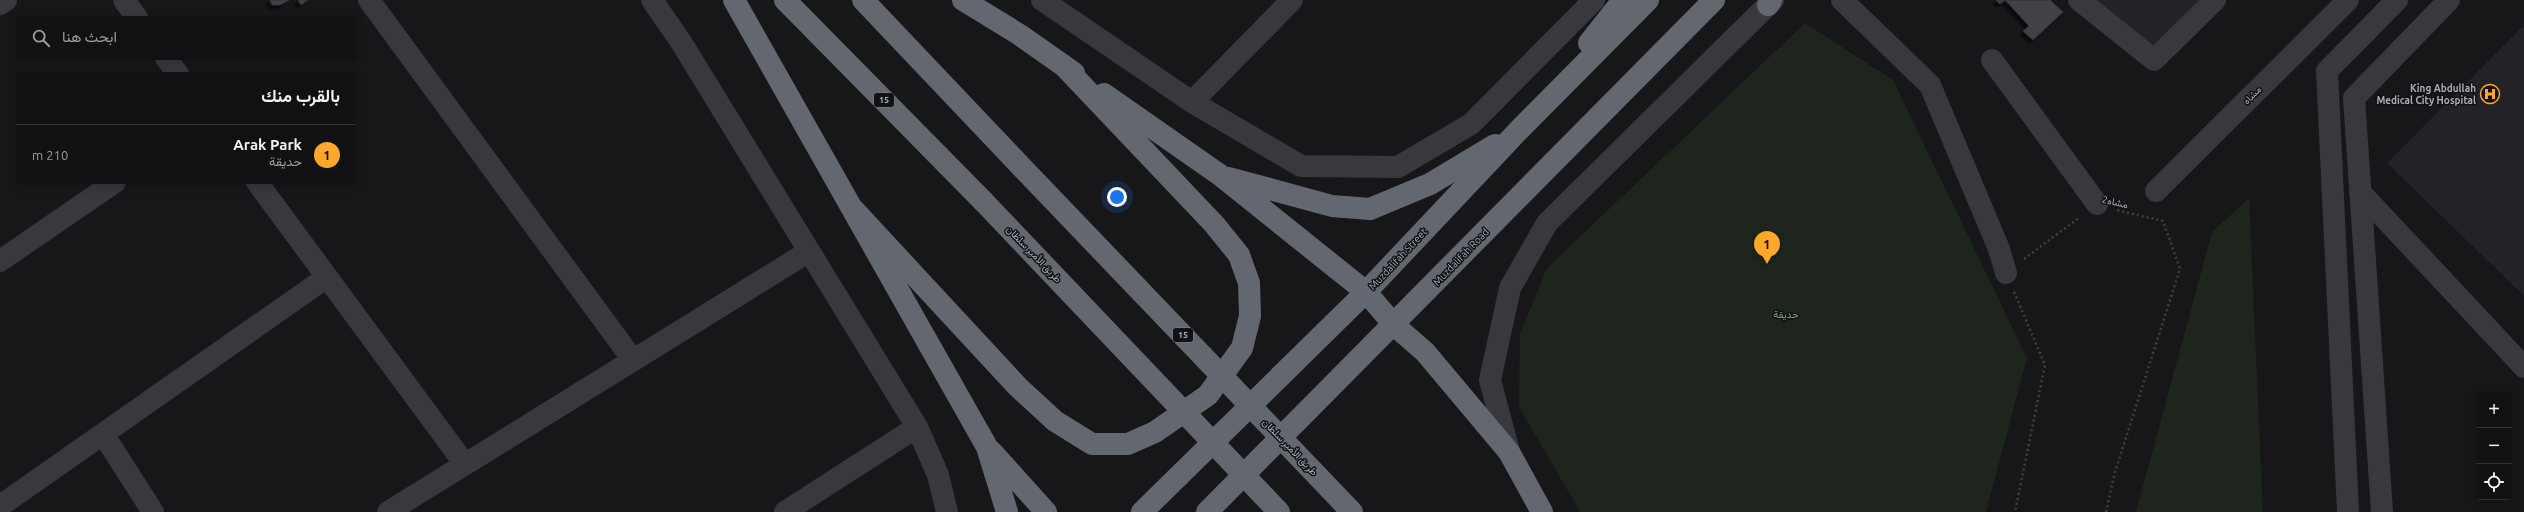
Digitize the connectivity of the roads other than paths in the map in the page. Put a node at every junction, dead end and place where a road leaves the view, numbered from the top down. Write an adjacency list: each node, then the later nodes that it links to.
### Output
1 (6, 0): 22 (street)
2 (124, 0): 23 (street)
3 (369, 0): 45 (street)
4 (652, 0): 37 (street)
5 (734, 0): 36 (highway)
6 (785, 0): 61 (highway, طريق الأمير سلطان / 15, bridge)
7 (863, 0): 62 (highway, طريق الأمير سلطان / 15, bridge)
8 (963, 0): 26 (highway)
9 (1042, 0): 28 (street)
10 (1292, 0): 28 (street)
11 (1594, 0): 28 (street)
12 (1623, 0): 29 (highway)
13 (1648, 0): 29 (highway, Muzdalifah Street)
14 (1714, 0): 43 (highway, Muzdalifah Road)
15 (1842, 0): 40 (street)
16 (2079, 0): 17 (street)
17 (2215, 0)
18 (2348, 0): 33 (street, مشاه)
19 (2397, 0): 64 (street)
20 (2449, 0): 34 (street)
21 (1771, 2): 50 (street)
22 (0, 4)
23 (136, 16)
24 (168, 60): 27 (street)
25 (1992, 60): 35 (street)
26 (1062, 65): 30 (highway); 36 (highway)
27 (176, 72)
28 (1192, 102)
29 (1519, 130): 30 (highway); 39 (highway, Muzdalifah Street)
30 (1220, 175): 42 (highway)
31 (112, 184): 38 (street)
32 (258, 184): 41 (street)
33 (2156, 191)
34 (2360, 192): 46 (street); 65 (street)
35 (2097, 204)
36 (853, 209): 49 (highway)
37 (808, 252): 45 (street); 47 (street)
38 (0, 261)
39 (1392, 265): 42 (highway, Muzdalifah Street); 43 (highway)
40 (2006, 273)
41 (327, 277): 48 (street); 51 (street)
42 (1366, 292): 44 (highway); 59 (highway, Muzdalifah Street)
43 (1423, 295): 44 (highway, Muzdalifah Road)
44 (1394, 325): 50 (highway); 60 (highway, Muzdalifah Road)
45 (633, 360): 51 (street)
46 (2524, 367)
47 (917, 427): 55 (street); 56 (street)
48 (103, 434): 52 (street); 53 (street)
49 (987, 447): 57 (highway); 58 (highway)
50 (1510, 452): 63 (highway)
51 (464, 464): 54 (street)
52 (0, 506)
53 (153, 512)
54 (388, 512)
55 (785, 512)
56 (947, 512)
57 (1007, 512)
58 (1046, 512)
59 (1142, 512)
60 (1207, 512)
61 (1279, 512)
62 (1352, 512)
63 (1542, 512)
64 (2348, 512)
65 (2382, 512)

